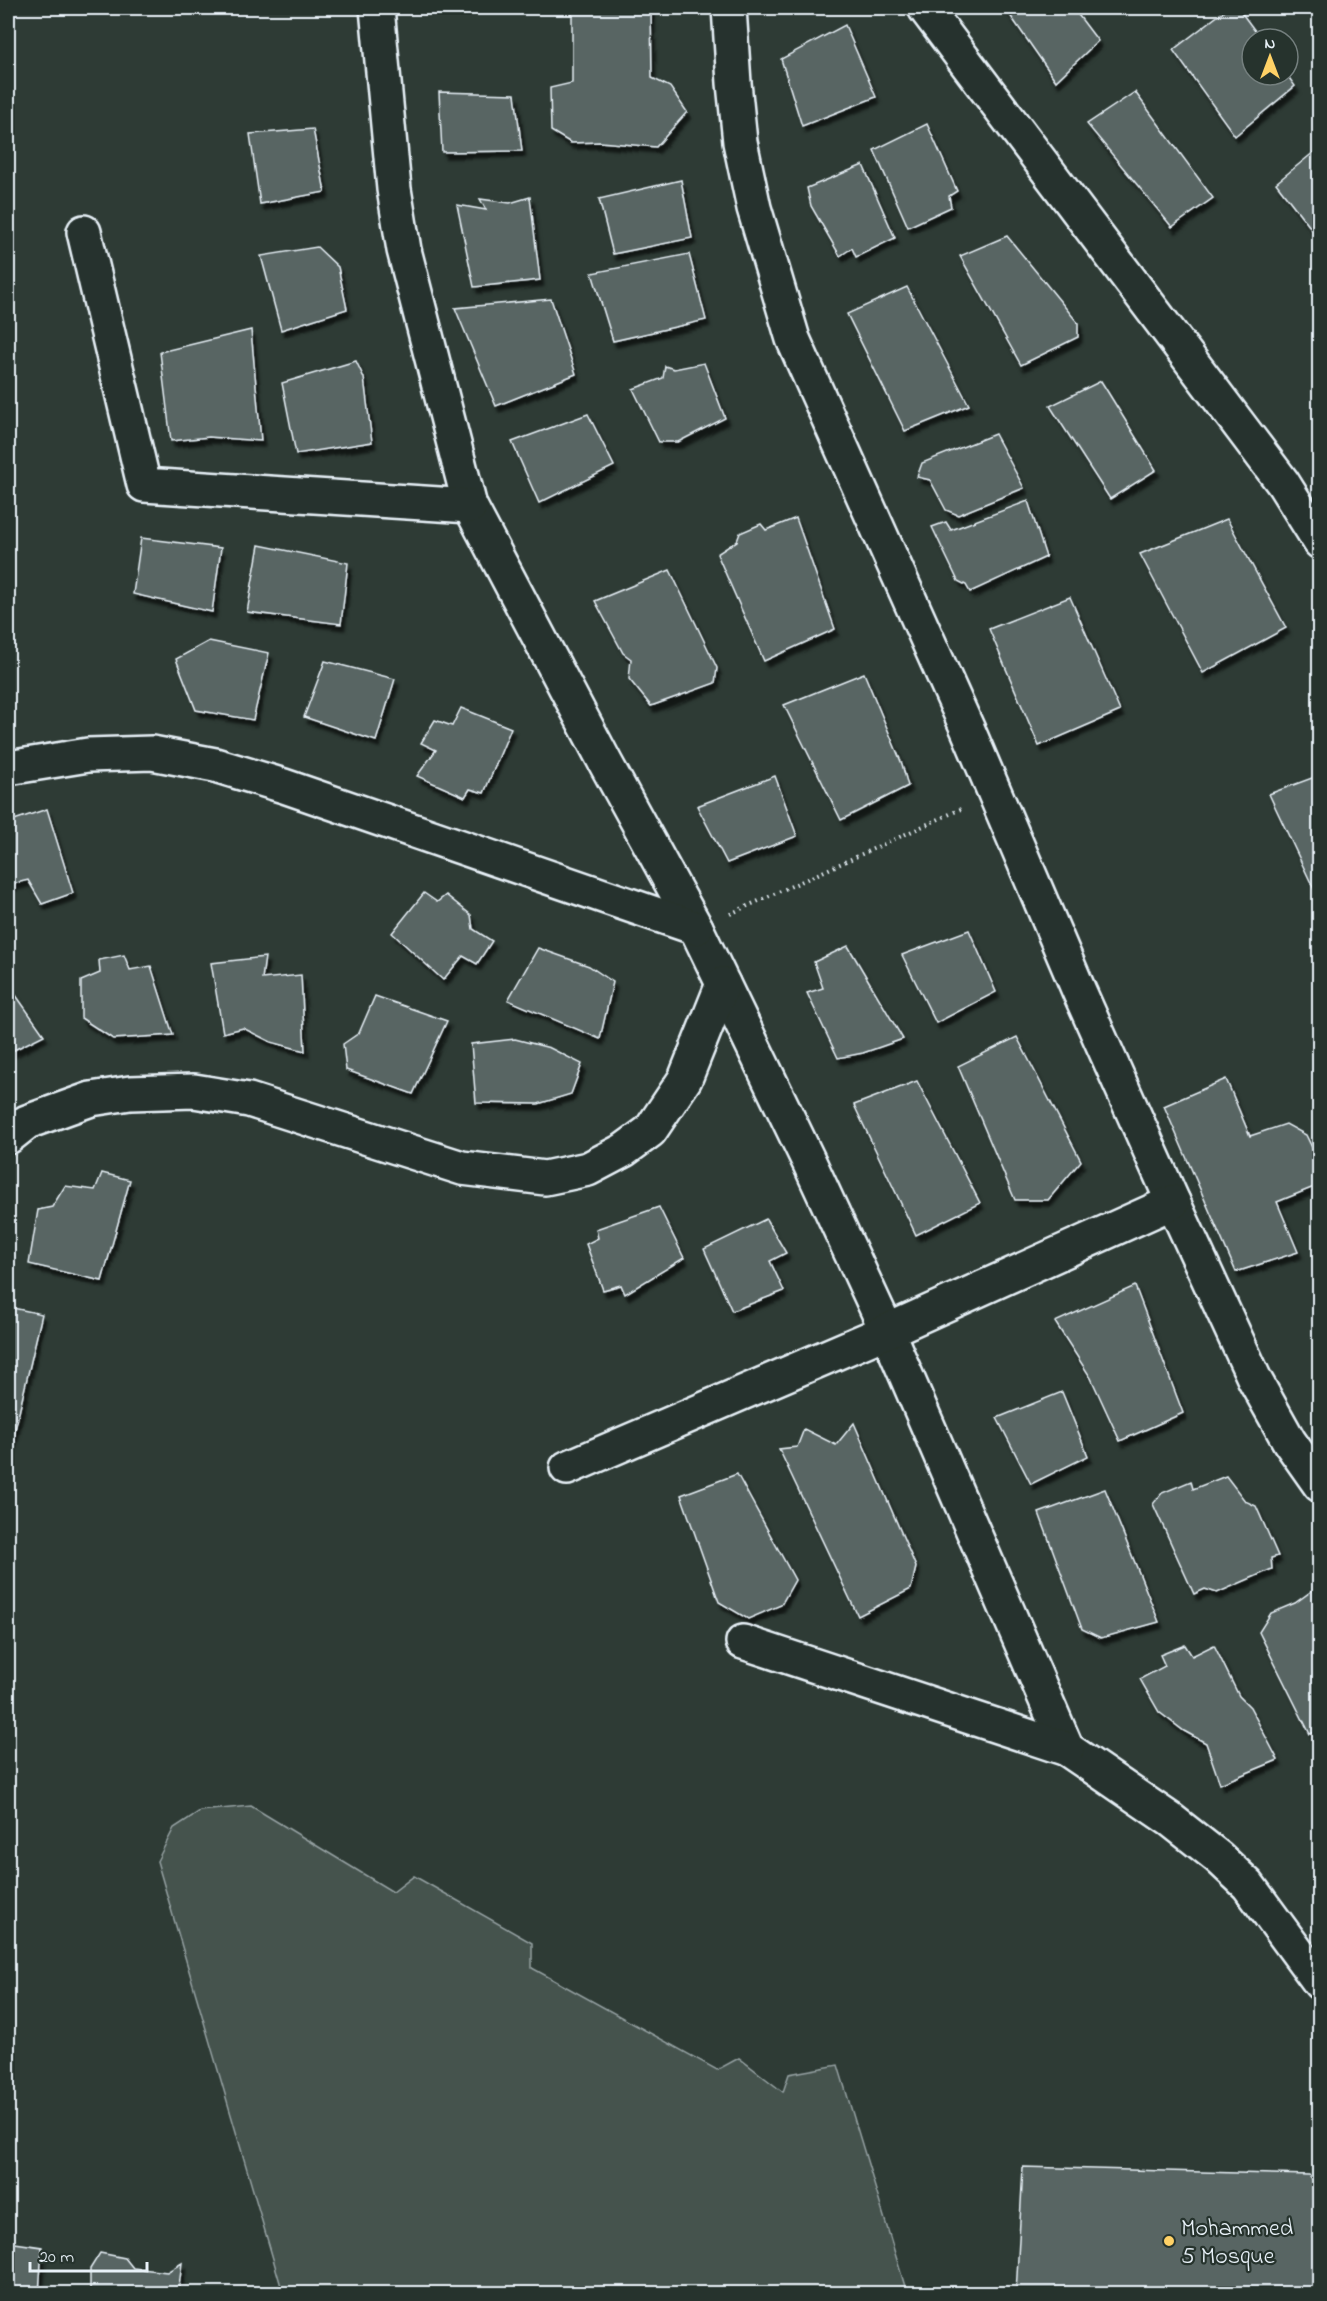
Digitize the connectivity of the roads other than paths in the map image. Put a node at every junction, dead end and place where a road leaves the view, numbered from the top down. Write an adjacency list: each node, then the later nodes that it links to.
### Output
1 (377, 8): 5 (street)
2 (729, 8): 11 (street)
3 (925, 8): 6 (street)
4 (84, 232): 5 (street)
5 (470, 506): 8 (street)
6 (1320, 542)
7 (8, 768): 8 (street)
8 (696, 928): 9 (street)
9 (723, 984): 10 (street); 12 (street)
10 (8, 1137)
11 (1173, 1202): 12 (street); 14 (street)
12 (887, 1331): 13 (street); 16 (street)
13 (567, 1468)
14 (1320, 1485)
15 (743, 1642): 16 (street)
16 (1067, 1749): 17 (street)
17 (1320, 1983)

